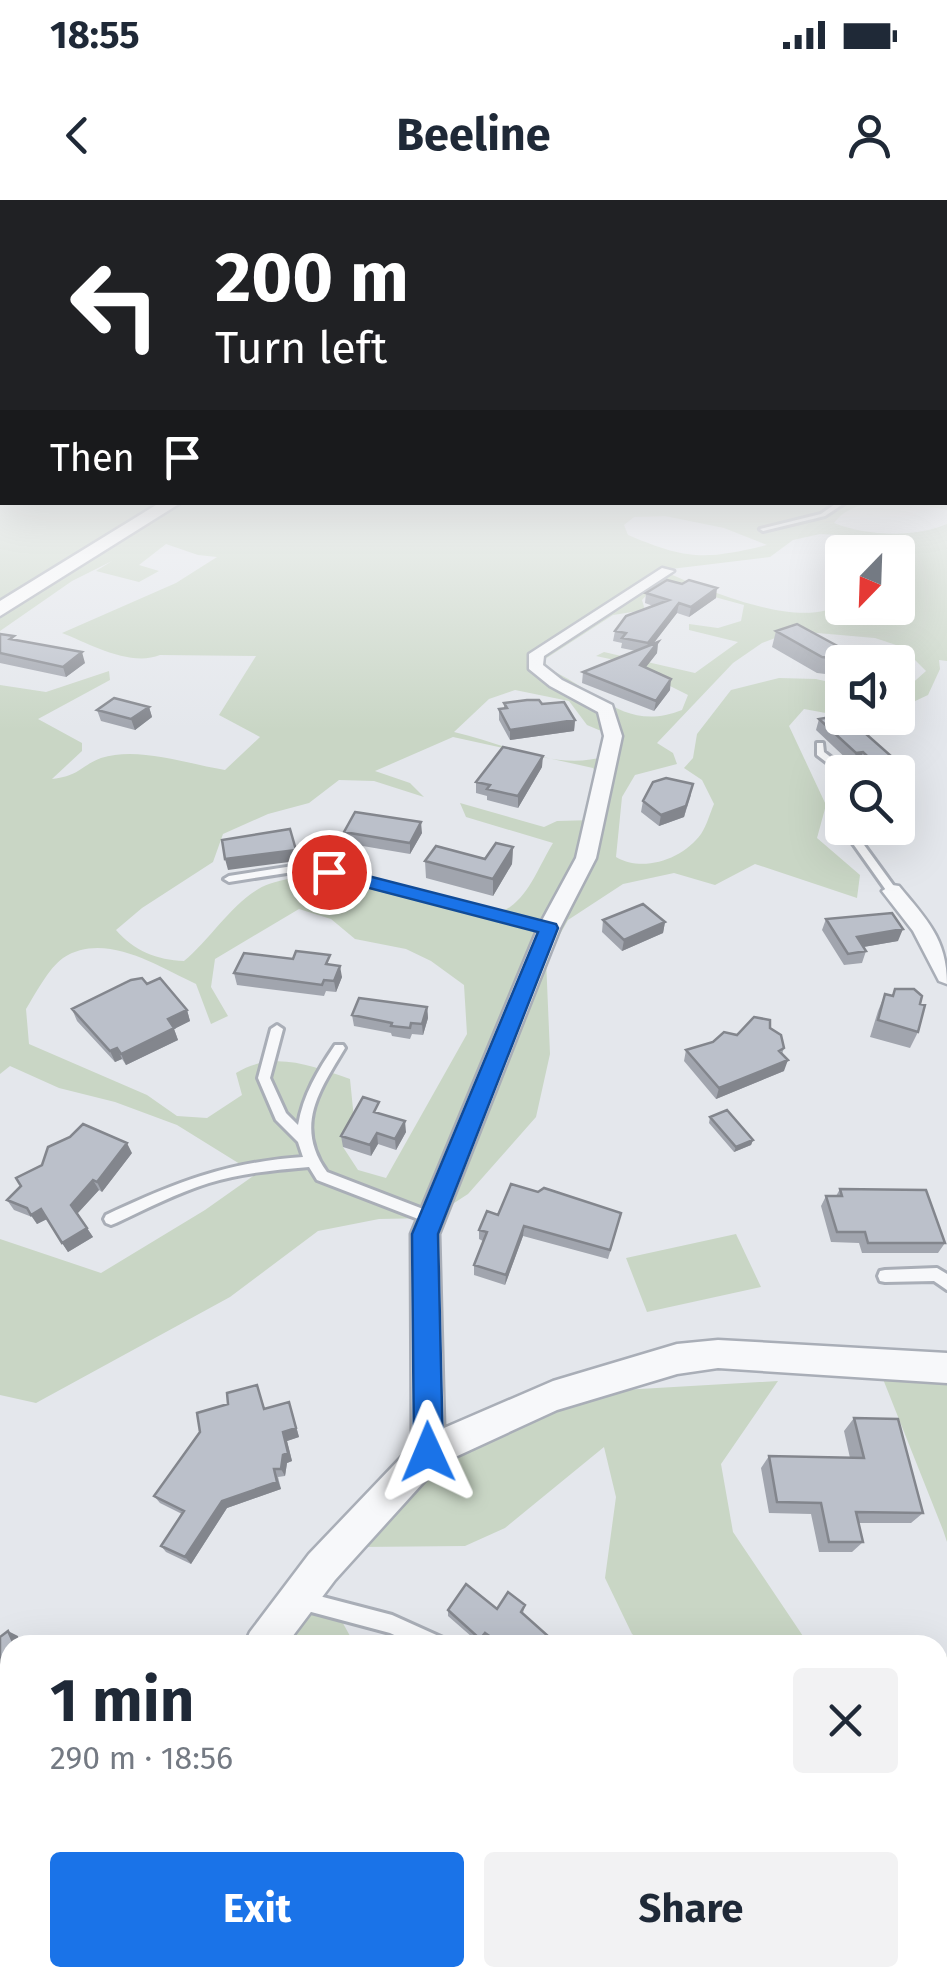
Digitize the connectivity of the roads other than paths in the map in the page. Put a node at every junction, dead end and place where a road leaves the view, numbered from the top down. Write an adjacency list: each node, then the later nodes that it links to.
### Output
1 (75, 563): 3 (main road)
2 (668, 571): 9 (street)
3 (0, 610)
4 (820, 745): 5 (lane)
5 (825, 757)
6 (859, 845): 8 (lane)
7 (229, 880): 9 (lane)
8 (892, 890): 10 (street)
9 (549, 928): 15 (street)
10 (947, 976)
11 (278, 1029): 13 (lane)
12 (339, 1048): 13 (lane)
13 (308, 1143): 14 (lane)
14 (310, 1162): 15 (lane); 16 (lane)
15 (431, 1218): 20 (street)
16 (111, 1219)
17 (885, 1276): 18 (lane)
18 (947, 1283)
19 (947, 1368): 20 (street)
20 (428, 1452): 21 (street)
21 (297, 1600): 22 (street); 23 (lane)
22 (271, 1635)
23 (415, 1635)

